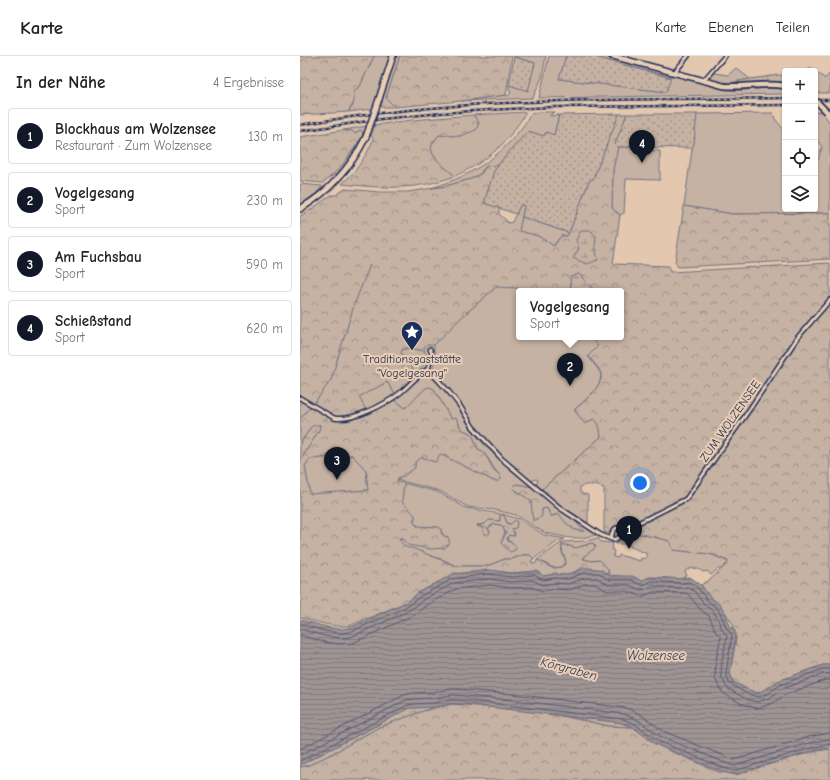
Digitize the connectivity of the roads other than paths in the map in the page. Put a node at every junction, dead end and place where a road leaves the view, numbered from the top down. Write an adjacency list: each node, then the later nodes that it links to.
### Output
1 (394, 56): 10 (main road, bridge)
2 (612, 56): 5 (main road)
3 (688, 56): 5 (street)
4 (725, 56): 6 (street)
5 (674, 73): 6 (main road)
6 (703, 81): 7 (main road)
7 (782, 85)
8 (818, 103): 9 (main road, bridge)
9 (829, 114)
10 (300, 209)
11 (830, 300): 15 (street, ZUM WOLZENSEE)
12 (430, 349): 13 (street)
13 (428, 369): 14 (street); 16 (street)
14 (300, 398)
15 (626, 530): 16 (street, ZUM WOLZENSEE); 16 (street, ZUM WOLZENSEE)
16 (611, 538)

